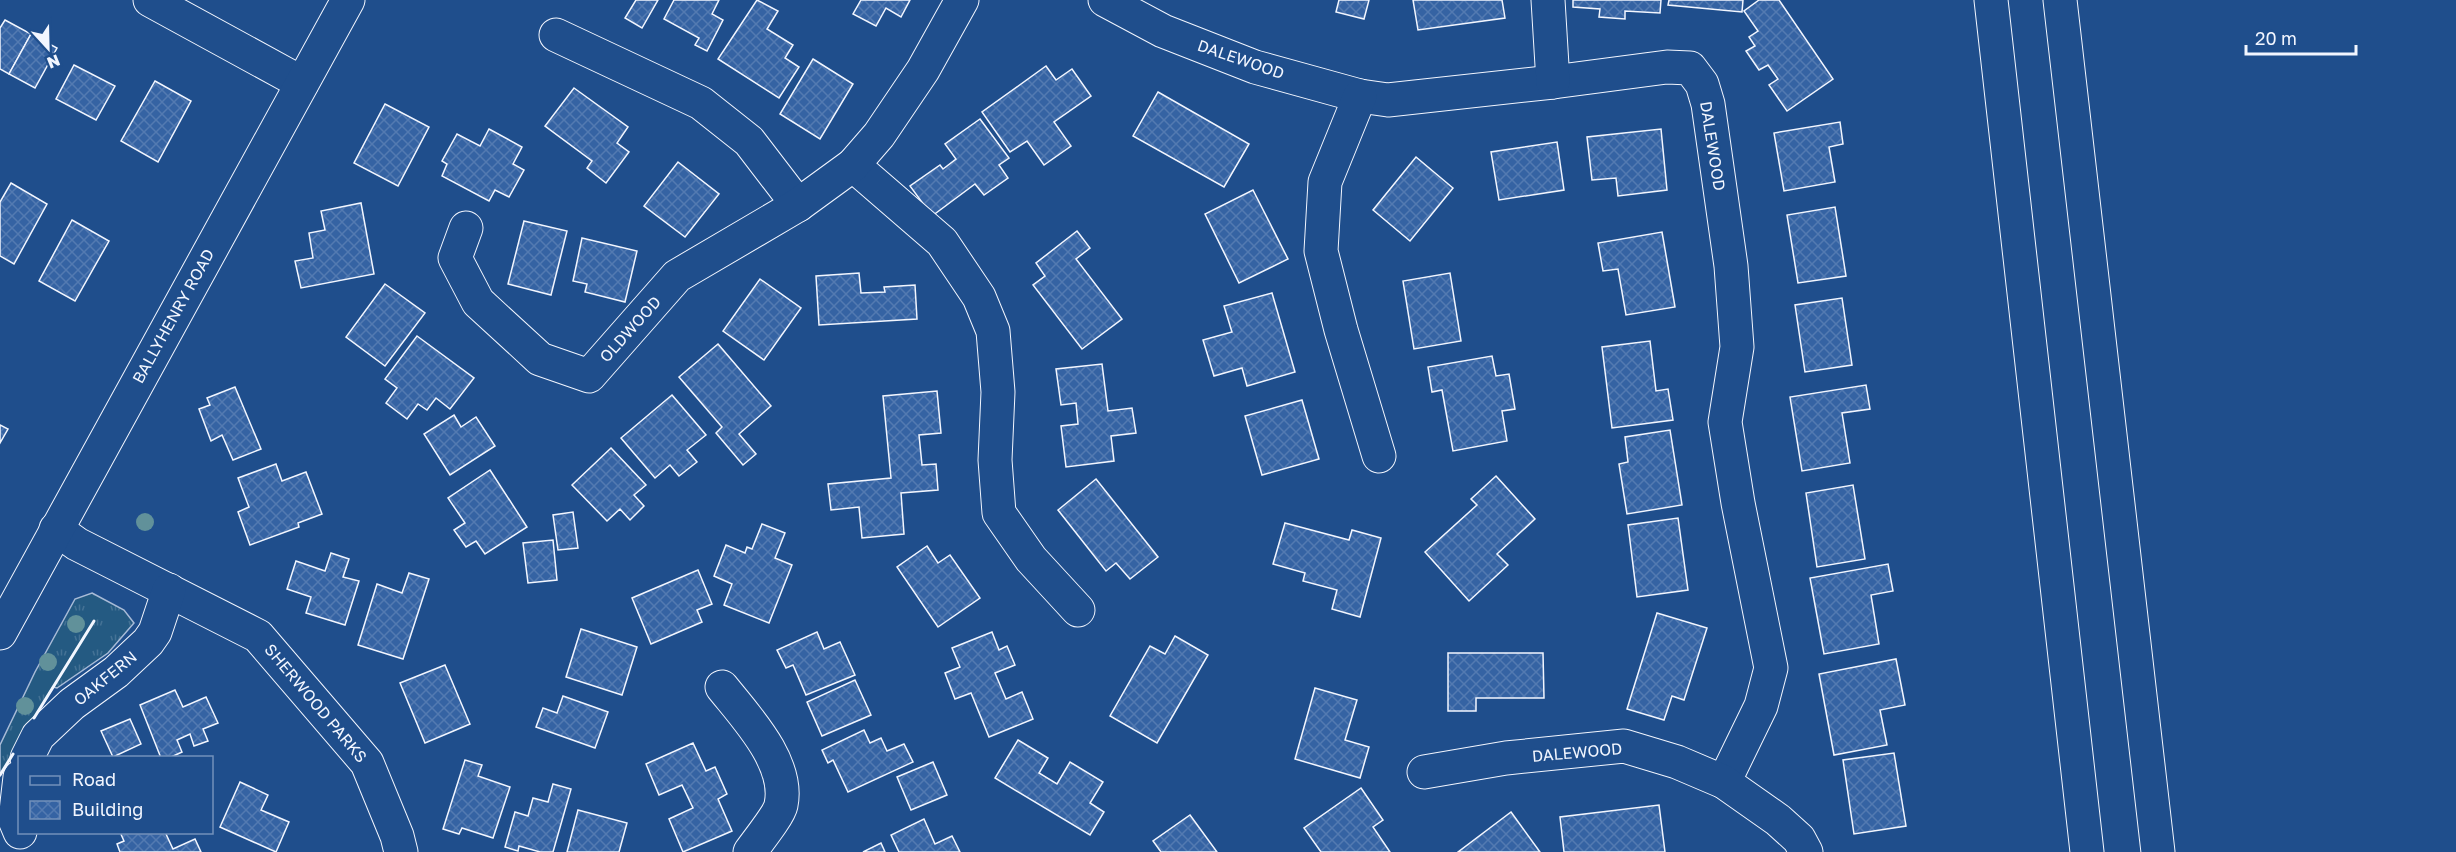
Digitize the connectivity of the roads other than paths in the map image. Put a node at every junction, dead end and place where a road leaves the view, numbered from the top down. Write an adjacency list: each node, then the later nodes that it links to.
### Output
1 (150, 0): 10 (main road)
2 (348, 0): 10 (main road, BALLYHENRY ROAD)
3 (962, 0): 12 (main road, OLDWOOD)
4 (1548, 0): 9 (main road)
5 (1991, 0): 31 (main road)
6 (2060, 0): 32 (main road)
7 (1122, 4): 11 (main road, DALEWOOD)
8 (556, 35): 13 (main road)
9 (1553, 82): 11 (main road, DALEWOOD); 23 (main road, DALEWOOD)
10 (302, 83): 16 (main road, BALLYHENRY ROAD)
11 (1360, 96): 15 (main road)
12 (853, 165): 13 (main road, OLDWOOD); 18 (main road)
13 (798, 205): 14 (main road, OLDWOOD)
14 (466, 228)
15 (1379, 456)
16 (56, 529): 17 (main road, SHERWOOD PARKS); 19 (main road, BALLYHENRY ROAD)
17 (169, 590): 21 (main road, OAKFERN); 28 (main road, SHERWOOD PARKS)
18 (1078, 610)
19 (0, 633)
20 (722, 687): 29 (main road)
21 (28, 756)
22 (1424, 772): 23 (main road, DALEWOOD)
23 (1724, 782): 30 (main road, DALEWOOD)
24 (18, 794): 25 (main road)
25 (18, 827)
26 (21, 834): 27 (main road)
27 (34, 852)
28 (401, 852)
29 (750, 852)
30 (1806, 852)
31 (2087, 852)
32 (2158, 852)

